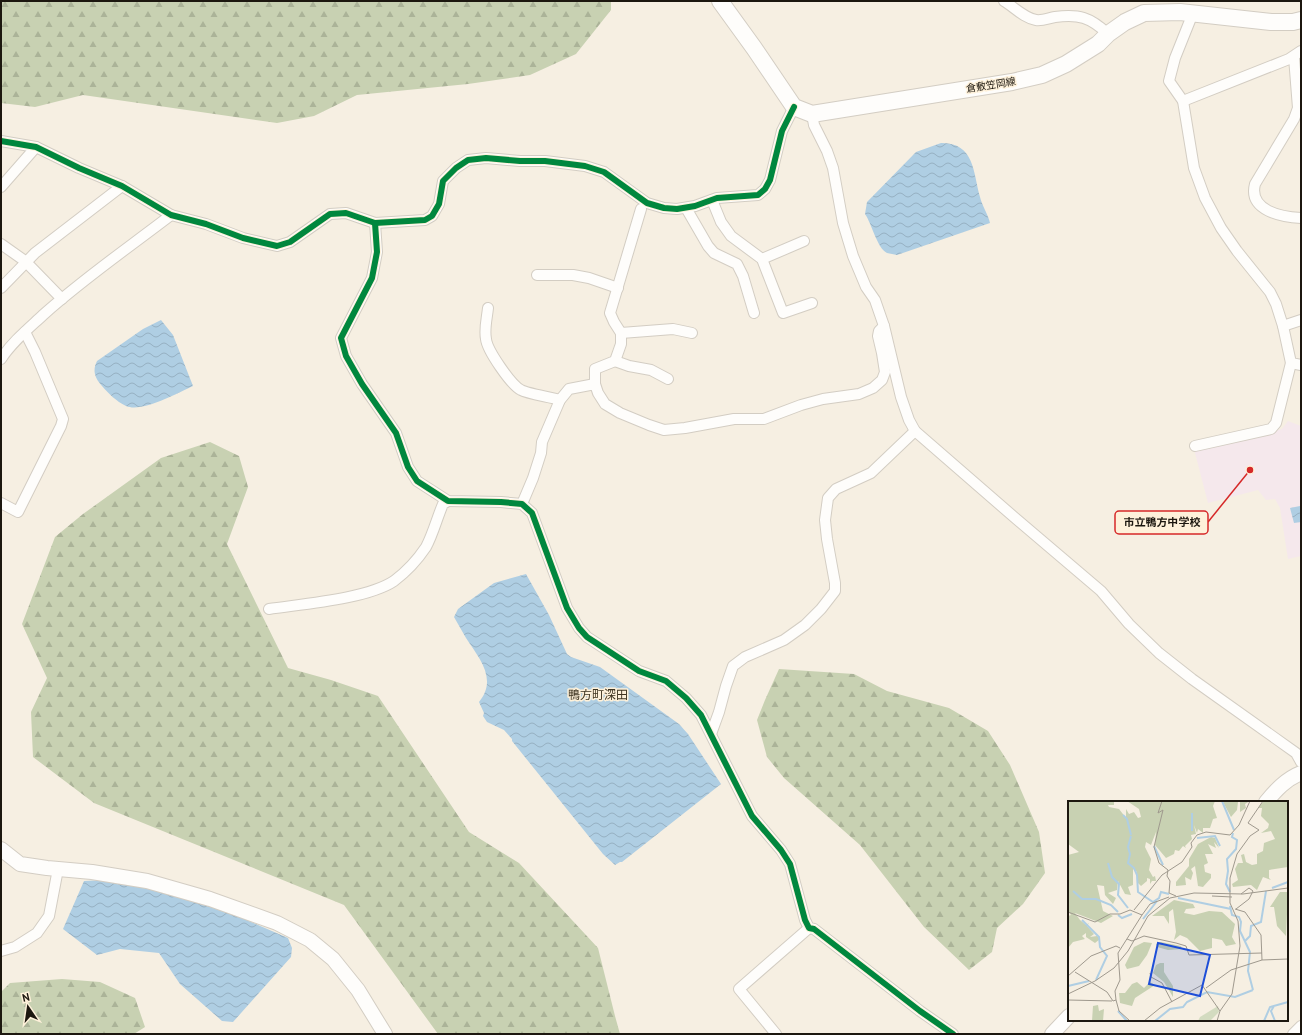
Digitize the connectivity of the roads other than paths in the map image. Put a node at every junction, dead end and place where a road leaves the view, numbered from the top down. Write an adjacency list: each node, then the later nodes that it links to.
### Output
1 (720, 1): 8 (main road)
2 (1004, 1): 5 (street)
3 (1194, 13): 4 (main road, 倉敷笠岡線); 5 (main road, 倉敷笠岡線); 7 (street)
4 (1301, 20)
5 (1108, 34): 9 (main road, 倉敷笠岡線)
6 (1297, 54): 7 (street); 18 (street)
7 (1183, 101): 33 (street)
8 (794, 107): 9 (main road); 14 (street)
9 (812, 114): 32 (street)
10 (1, 141): 11 (street)
11 (36, 147): 12 (street); 13 (street)
12 (122, 186): 17 (street); 23 (street)
13 (1, 188)
14 (712, 200): 15 (street); 22 (street)
15 (686, 208): 19 (street); 30 (street)
16 (641, 209): 26 (street)
17 (171, 215): 19 (street); 27 (street)
18 (1301, 218)
19 (375, 223): 46 (street)
20 (804, 241): 22 (street)
21 (1, 244): 23 (street)
22 (762, 259): 28 (street)
23 (25, 261): 25 (street); 27 (street)
24 (537, 275): 26 (street)
25 (1, 288)
26 (618, 288): 35 (street)
27 (62, 299): 34 (street)
28 (812, 303)
29 (488, 308): 43 (street)
30 (754, 312)
31 (1301, 320): 33 (street)
32 (884, 326): 42 (street); 44 (street)
33 (1283, 326): 39 (street)
34 (25, 332): 37 (street); 47 (street)
35 (621, 333): 36 (street); 38 (street)
36 (692, 333)
37 (1, 359)
38 (615, 361): 41 (street); 42 (street)
39 (1291, 363): 40 (street); 45 (street)
40 (1301, 365)
41 (668, 379)
42 (595, 384): 43 (street)
43 (560, 400): 48 (street)
44 (915, 430): 50 (street); 51 (street)
45 (1195, 446)
46 (448, 501): 48 (street); 49 (street)
47 (1, 504)
48 (522, 504): 50 (street)
49 (269, 609)
50 (710, 734): 56 (street)
51 (1301, 758)
52 (1301, 773): 53 (street)
53 (1267, 801)
54 (1, 849): 55 (street)
55 (58, 869): 57 (street); 60 (street)
56 (810, 928): 61 (street); 62 (street)
57 (1, 951)
58 (1068, 1017): 63 (street)
59 (1301, 1026): 64 (street)
60 (385, 1034)
61 (776, 1034)
62 (953, 1034)
63 (1052, 1034)
64 (1293, 1034)

